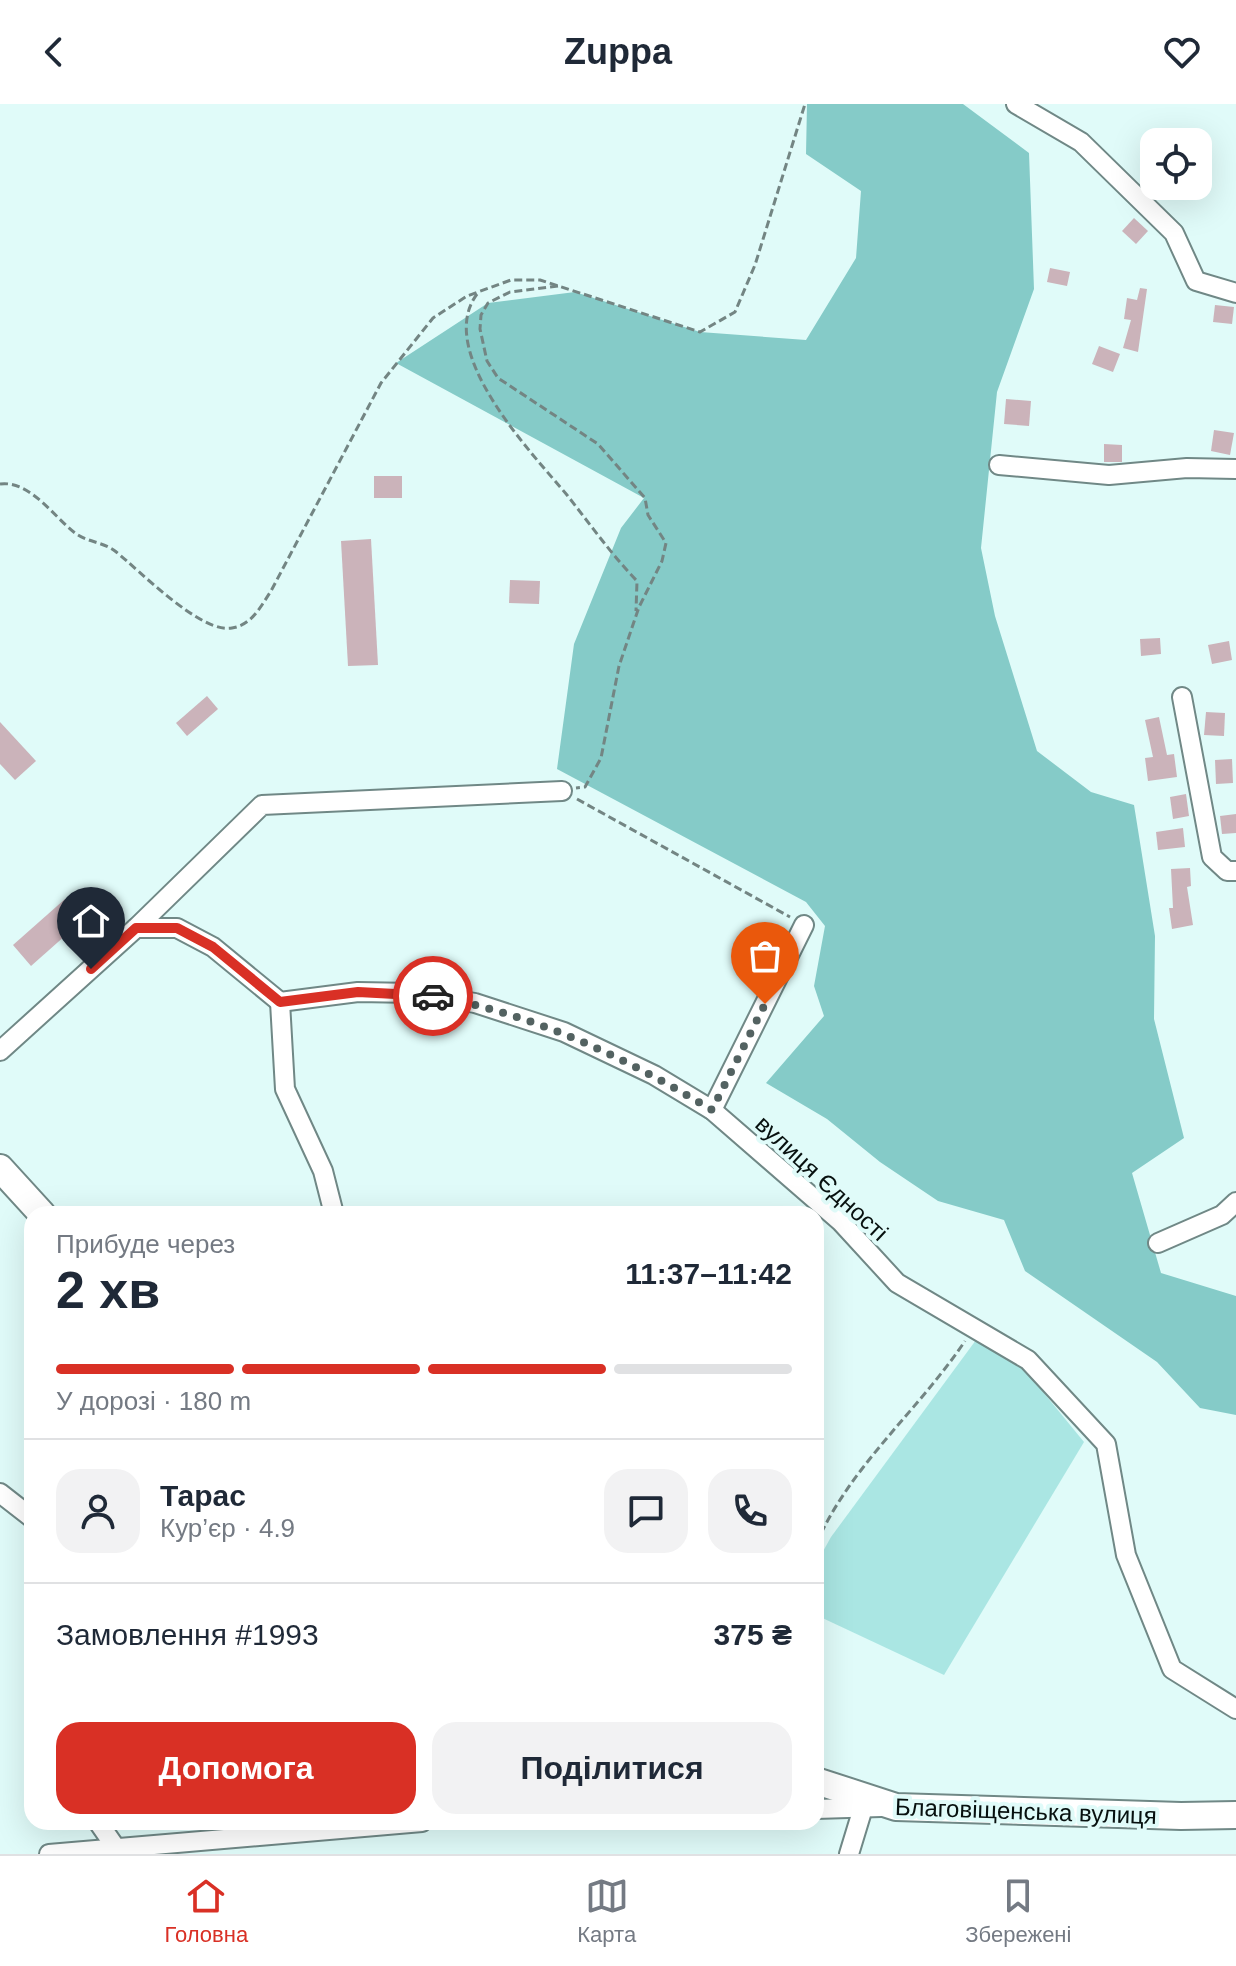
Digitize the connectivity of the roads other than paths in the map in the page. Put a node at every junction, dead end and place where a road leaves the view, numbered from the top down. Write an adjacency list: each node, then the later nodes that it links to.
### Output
1 (1016, 104): 2 (street)
2 (1236, 293)
3 (999, 465): 4 (street)
4 (1236, 469)
5 (1182, 697): 7 (street)
6 (562, 791): 9 (street)
7 (1236, 871)
8 (804, 925): 12 (street)
9 (136, 928): 10 (street); 11 (street)
10 (280, 1002): 12 (street, вулиця Єдності); 16 (street)
11 (0, 1051)
12 (712, 1110): 17 (street, вулиця Єдності)
13 (0, 1168): 15 (street)
14 (1236, 1202): 19 (street)
15 (35, 1206)
16 (332, 1206)
17 (823, 1206)
18 (824, 1207): 22 (street, вулиця Єдності)
19 (1158, 1243)
20 (0, 1493): 21 (street)
21 (24, 1512)
22 (1236, 1709)
23 (824, 1784): 24 (street)
24 (896, 1807): 25 (street, Благовіщенська вулиця); 27 (street, Благовіщенська вулиця)
25 (863, 1808): 26 (street, Благовіщенська вулиця); 33 (street)
26 (824, 1809)
27 (1236, 1815)
28 (104, 1830): 31 (street)
29 (274, 1830): 30 (street)
30 (227, 1845): 31 (street)
31 (116, 1848): 32 (street)
32 (49, 1854)
33 (849, 1854)

